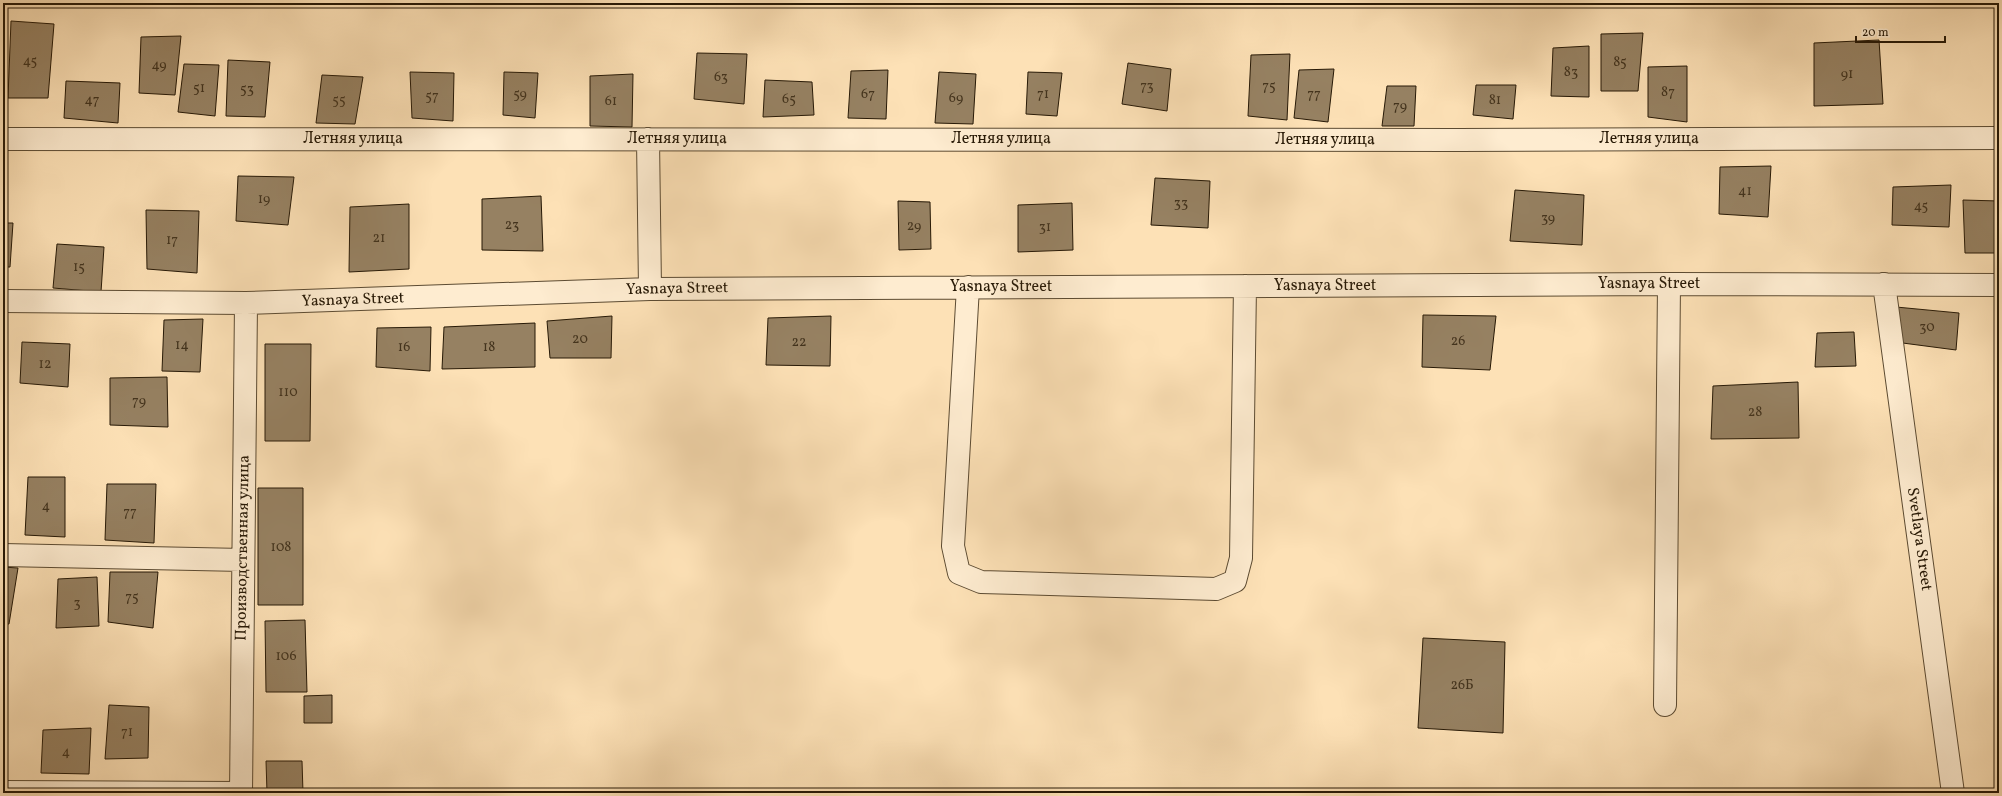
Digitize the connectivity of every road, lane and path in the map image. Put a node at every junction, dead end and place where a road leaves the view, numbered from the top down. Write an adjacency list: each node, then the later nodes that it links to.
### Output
1 (648, 138): 2 (street, Летняя улица); 3 (street, Летняя улица); 9 (street)
2 (1999, 138)
3 (3, 139)
4 (1669, 284): 5 (street, Yasnaya Street); 7 (street, Yasnaya Street); 14 (street)
5 (1884, 284): 6 (street, Yasnaya Street); 17 (street, Svetlaya Street)
6 (1999, 285)
7 (1245, 286): 8 (street, Yasnaya Street); 8 (street)
8 (968, 287): 9 (street, Yasnaya Street)
9 (650, 289): 11 (street, Yasnaya Street)
10 (3, 301): 11 (street, Yasnaya Street)
11 (246, 304): 13 (street, Производственная улица)
12 (3, 555): 13 (street)
13 (243, 560): 16 (street, Производственная улица)
14 (1666, 705)
15 (3, 792): 16 (street)
16 (241, 793)
17 (1953, 793)

